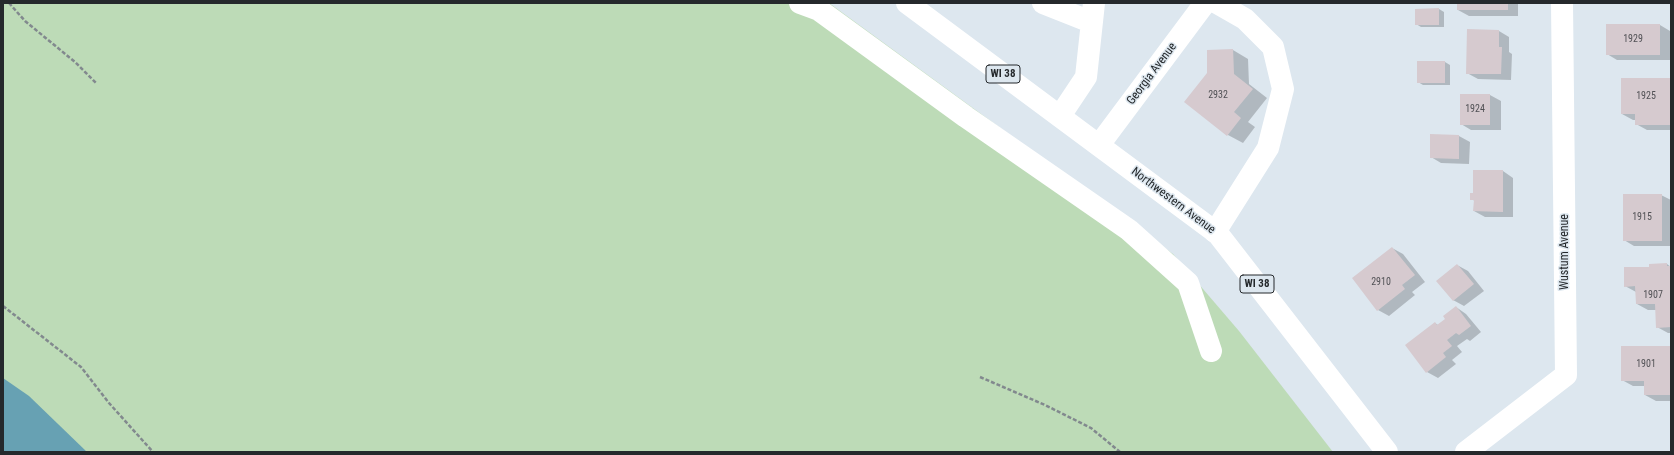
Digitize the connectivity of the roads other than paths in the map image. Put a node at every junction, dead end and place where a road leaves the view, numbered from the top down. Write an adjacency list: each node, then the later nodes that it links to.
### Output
1 (800, 3): 11 (main road)
2 (907, 3): 8 (main road, Northwestern Avenue / WI 38)
3 (1043, 3): 7 (main road)
4 (1206, 3): 9 (main road, Georgia Avenue)
5 (1217, 3): 10 (main road)
6 (1562, 3): 13 (main road, Wustum Avenue)
7 (1092, 13): 8 (main road)
8 (1060, 116): 9 (main road, Northwestern Avenue / WI 38)
9 (1099, 145): 10 (main road, Northwestern Avenue / WI 38)
10 (1215, 232): 12 (main road, Northwestern Avenue / WI 38)
11 (1211, 351)
12 (1387, 452)
13 (1466, 452)

